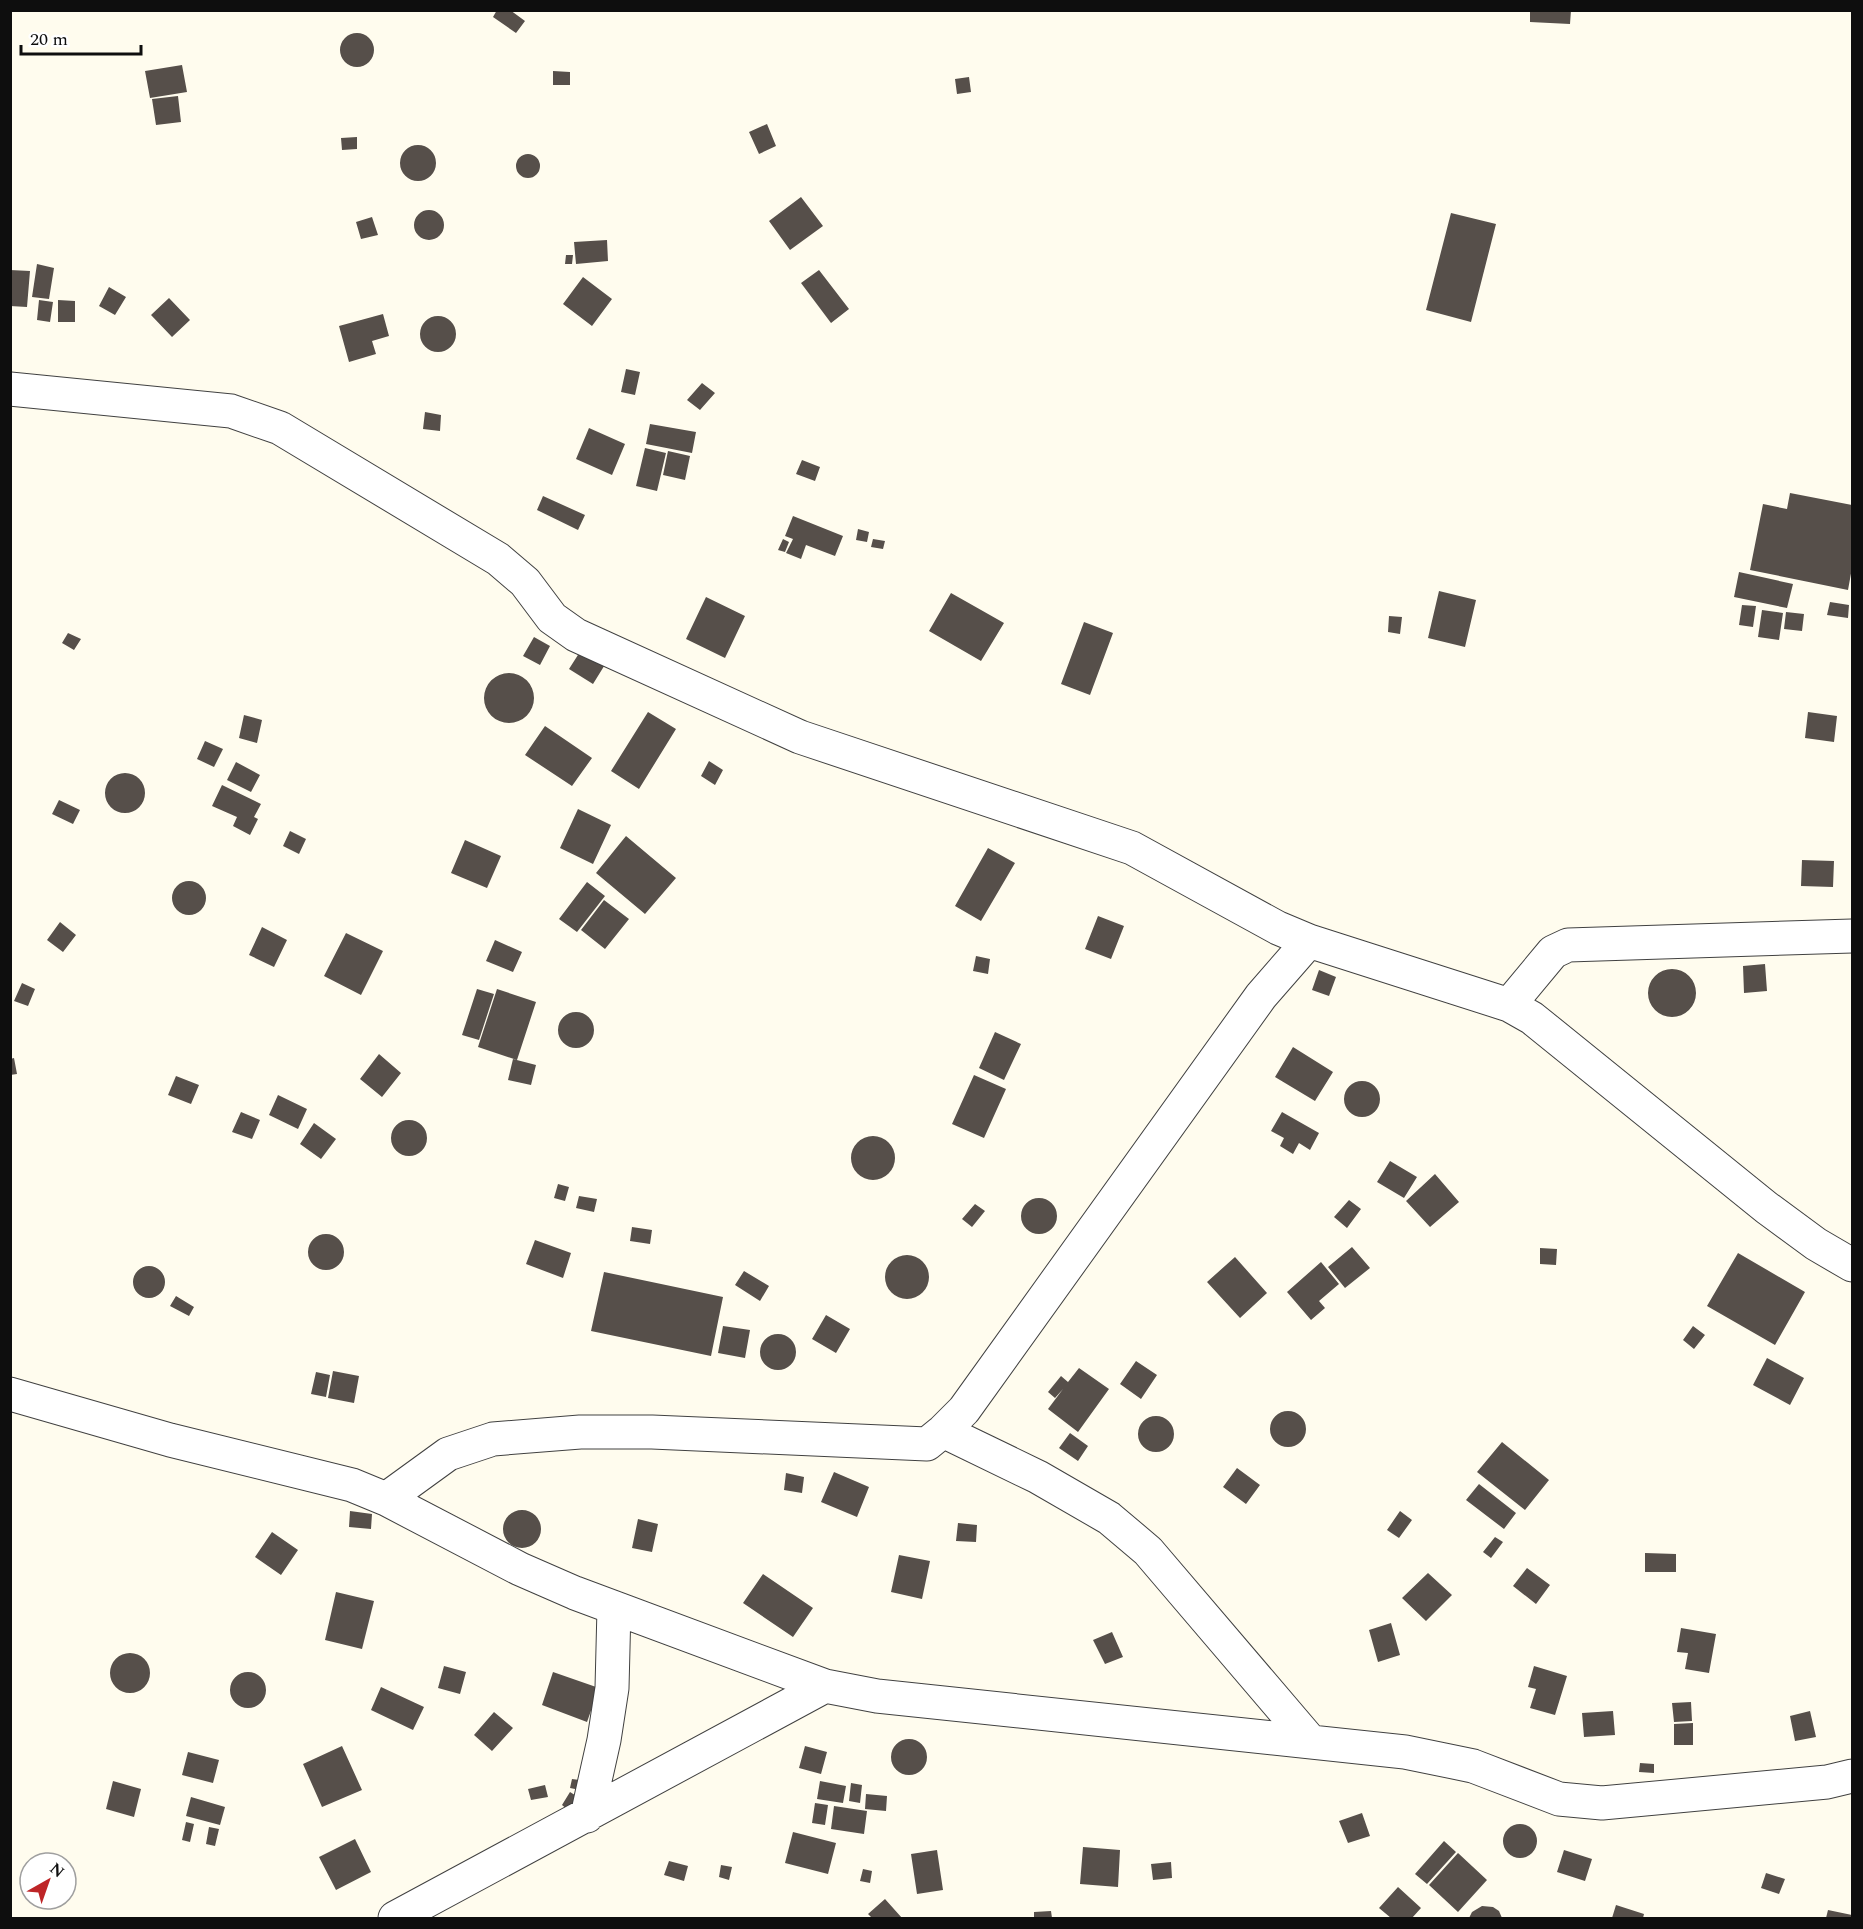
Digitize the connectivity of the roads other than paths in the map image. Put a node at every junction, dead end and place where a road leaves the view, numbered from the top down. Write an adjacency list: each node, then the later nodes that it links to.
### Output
1 (10, 389): 3 (street)
2 (1852, 936): 4 (street)
3 (1309, 942): 4 (street); 7 (street)
4 (1509, 1005): 5 (street)
5 (1852, 1265)
6 (10, 1394): 8 (street)
7 (944, 1431): 8 (street); 11 (street)
8 (386, 1499): 9 (street)
9 (614, 1608): 10 (street); 13 (street)
10 (825, 1686): 11 (street); 13 (street)
11 (1311, 1742): 12 (street)
12 (1852, 1776)
13 (587, 1816): 14 (street)
14 (395, 1918)

